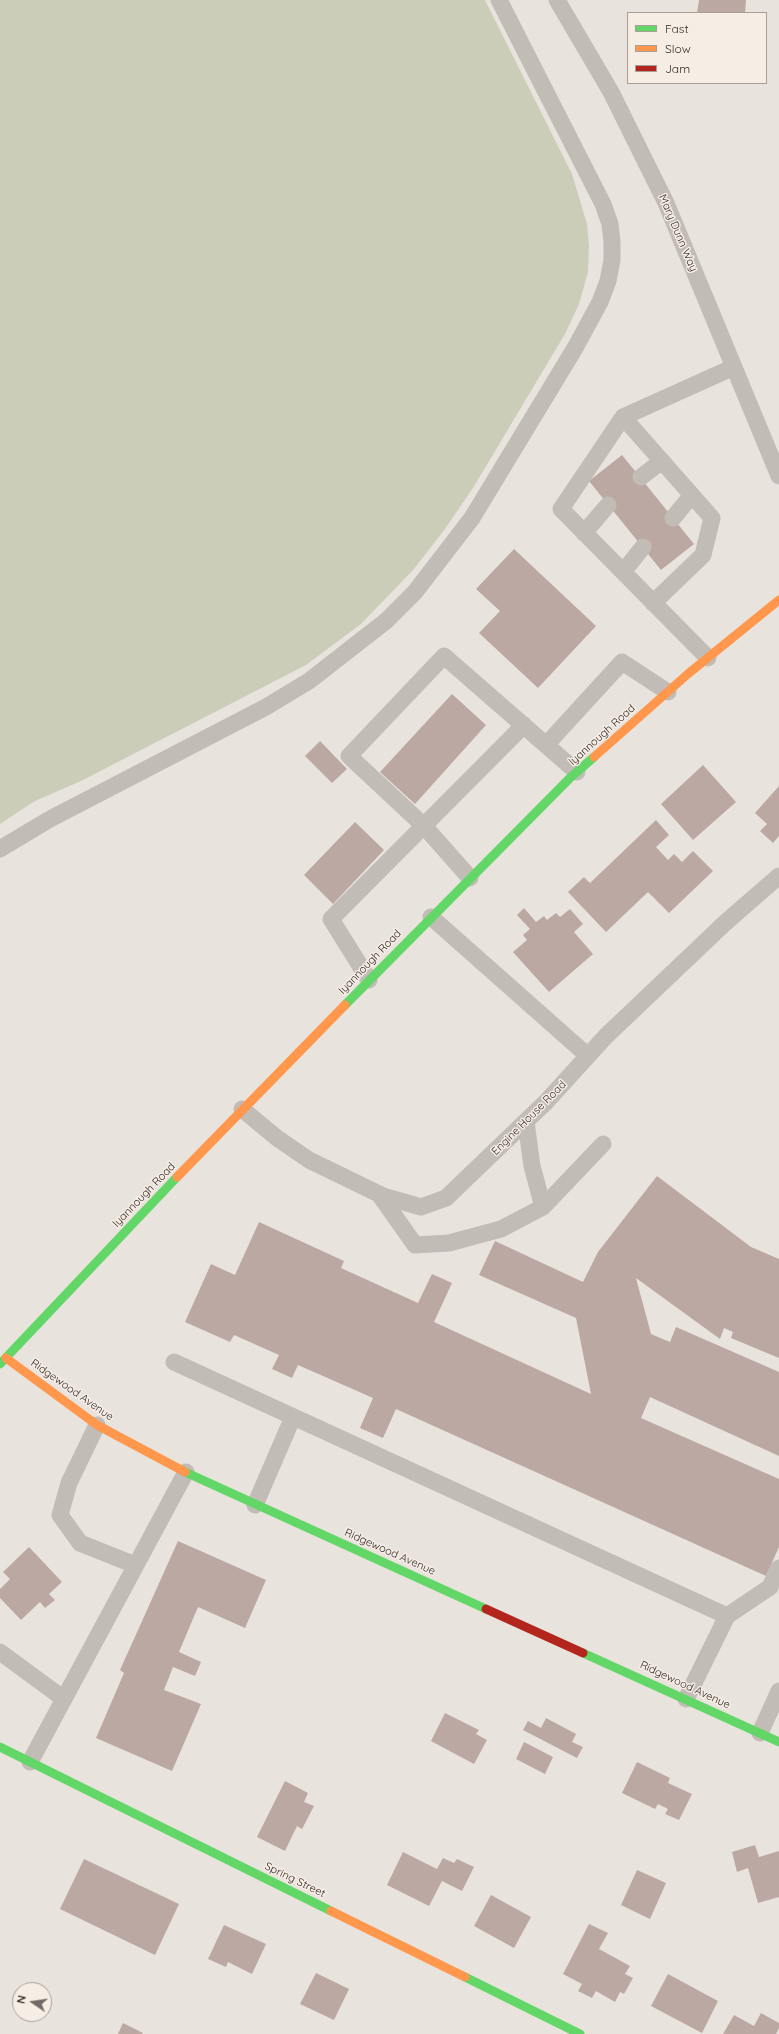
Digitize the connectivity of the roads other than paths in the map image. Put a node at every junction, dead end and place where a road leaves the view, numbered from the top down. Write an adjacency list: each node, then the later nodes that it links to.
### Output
1 (499, 0): 22 (lane)
2 (557, 0): 3 (lane, Mary Dunn Way)
3 (734, 367): 4 (lane); 6 (lane, Mary Dunn Way)
4 (623, 417): 5 (lane); 11 (lane)
5 (662, 461): 7 (lane); 8 (lane)
6 (779, 476)
7 (641, 477)
8 (692, 495): 10 (lane); 15 (lane)
9 (608, 505): 11 (lane)
10 (673, 518)
11 (584, 533): 13 (lane)
12 (643, 548): 13 (lane)
13 (623, 572): 15 (lane)
14 (779, 600): 16 (street, Iyannough Road)
15 (653, 602): 16 (lane)
16 (708, 658): 17 (street, Iyannough Road)
17 (668, 692): 19 (lane); 20 (street, Iyannough Road)
18 (524, 725): 19 (lane); 21 (lane); 21 (lane)
19 (546, 745): 20 (lane)
20 (577, 772): 24 (street, Iyannough Road)
21 (424, 826): 24 (lane); 26 (lane)
22 (0, 849)
23 (779, 876): 27 (lane, Engine House Road)
24 (470, 878): 25 (street, Iyannough Road)
25 (431, 917): 26 (street, Iyannough Road); 27 (lane)
26 (369, 980): 28 (street, Iyannough Road)
27 (588, 1056): 29 (lane, Engine House Road)
28 (242, 1109): 31 (lane, Engine House Road); 33 (street, Iyannough Road)
29 (526, 1122): 31 (lane, Engine House Road); 32 (lane)
30 (603, 1144): 32 (lane)
31 (379, 1194): 32 (lane)
32 (543, 1208)
33 (3, 1361): 36 (street, Ridgewood Avenue)
34 (174, 1362): 35 (lane)
35 (293, 1417): 38 (lane); 41 (lane)
36 (97, 1425): 37 (street, Ridgewood Avenue); 39 (lane)
37 (186, 1472): 38 (street, Ridgewood Avenue); 39 (lane)
38 (255, 1505): 45 (street, Ridgewood Avenue)
39 (135, 1566): 44 (lane)
40 (779, 1568): 41 (lane)
41 (727, 1616): 45 (lane)
42 (0, 1652): 44 (lane)
43 (779, 1691): 46 (lane)
44 (64, 1698): 49 (lane)
45 (686, 1699): 46 (street, Ridgewood Avenue)
46 (760, 1733): 47 (street, Ridgewood Avenue)
47 (779, 1742)
48 (0, 1747): 49 (street, Spring Street)
49 (30, 1762): 50 (street, Spring Street)
50 (580, 2034)

